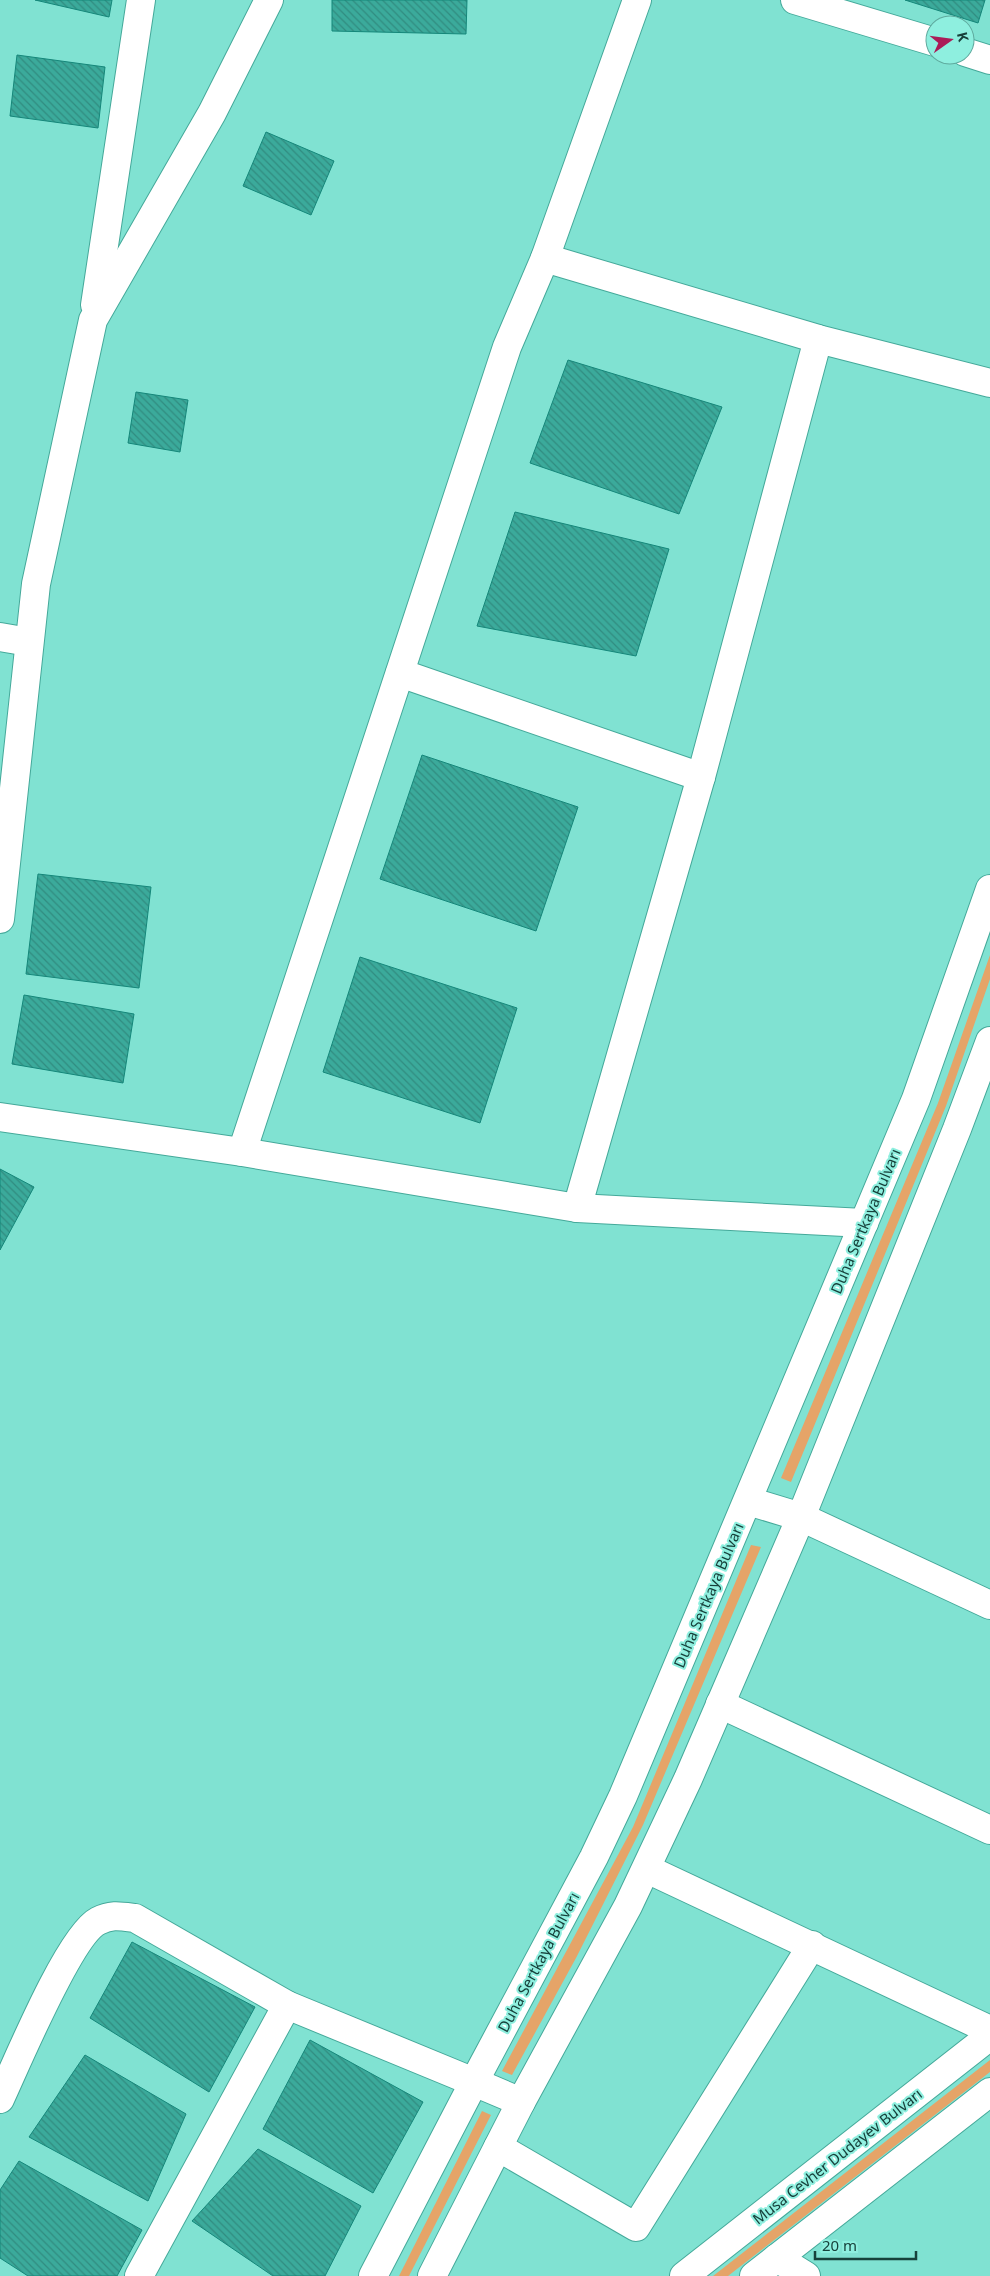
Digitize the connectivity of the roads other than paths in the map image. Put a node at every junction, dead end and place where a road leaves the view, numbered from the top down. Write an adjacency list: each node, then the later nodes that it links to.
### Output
1 (141, 0): 10 (street)
2 (268, 0): 10 (street)
3 (637, 0): 9 (street)
4 (795, 0): 5 (street)
5 (830, 4): 6 (street)
6 (925, 38)
7 (975, 55): 8 (street)
8 (990, 60)
9 (545, 258): 11 (street); 15 (street)
10 (93, 320): 14 (street)
11 (818, 339): 12 (street); 16 (street)
12 (990, 383)
13 (0, 636): 14 (street)
14 (29, 642): 18 (street)
15 (400, 673): 16 (street); 21 (street)
16 (701, 777): 22 (street)
17 (990, 889): 23 (street, Duha Sertkaya Bulvarı)
18 (0, 919)
19 (990, 1041): 25 (street)
20 (0, 1117): 21 (street)
21 (242, 1152): 22 (street)
22 (577, 1208): 23 (street)
23 (864, 1223): 24 (street, Duha Sertkaya Bulvarı)
24 (748, 1501): 25 (street); 34 (street, Duha Sertkaya Bulvarı)
25 (801, 1517): 26 (street); 27 (street)
26 (990, 1605)
27 (720, 1704): 28 (street); 29 (street)
28 (990, 1830)
29 (647, 1869): 30 (street); 37 (street)
30 (812, 1945): 32 (street); 38 (street)
31 (287, 2005): 34 (street); 36 (street); 40 (street)
32 (990, 2030)
33 (990, 2036): 43 (street, Musa Cevher Dudayev Bulvarı)
34 (474, 2082): 37 (street); 41 (street, Duha Sertkaya Bulvarı)
35 (990, 2092): 39 (street)
36 (0, 2099)
37 (521, 2102): 38 (street)
38 (498, 2147): 42 (street)
39 (777, 2258): 44 (street); 45 (street)
40 (139, 2276)
41 (373, 2276)
42 (432, 2276)
43 (684, 2276)
44 (754, 2276)
45 (806, 2276)

